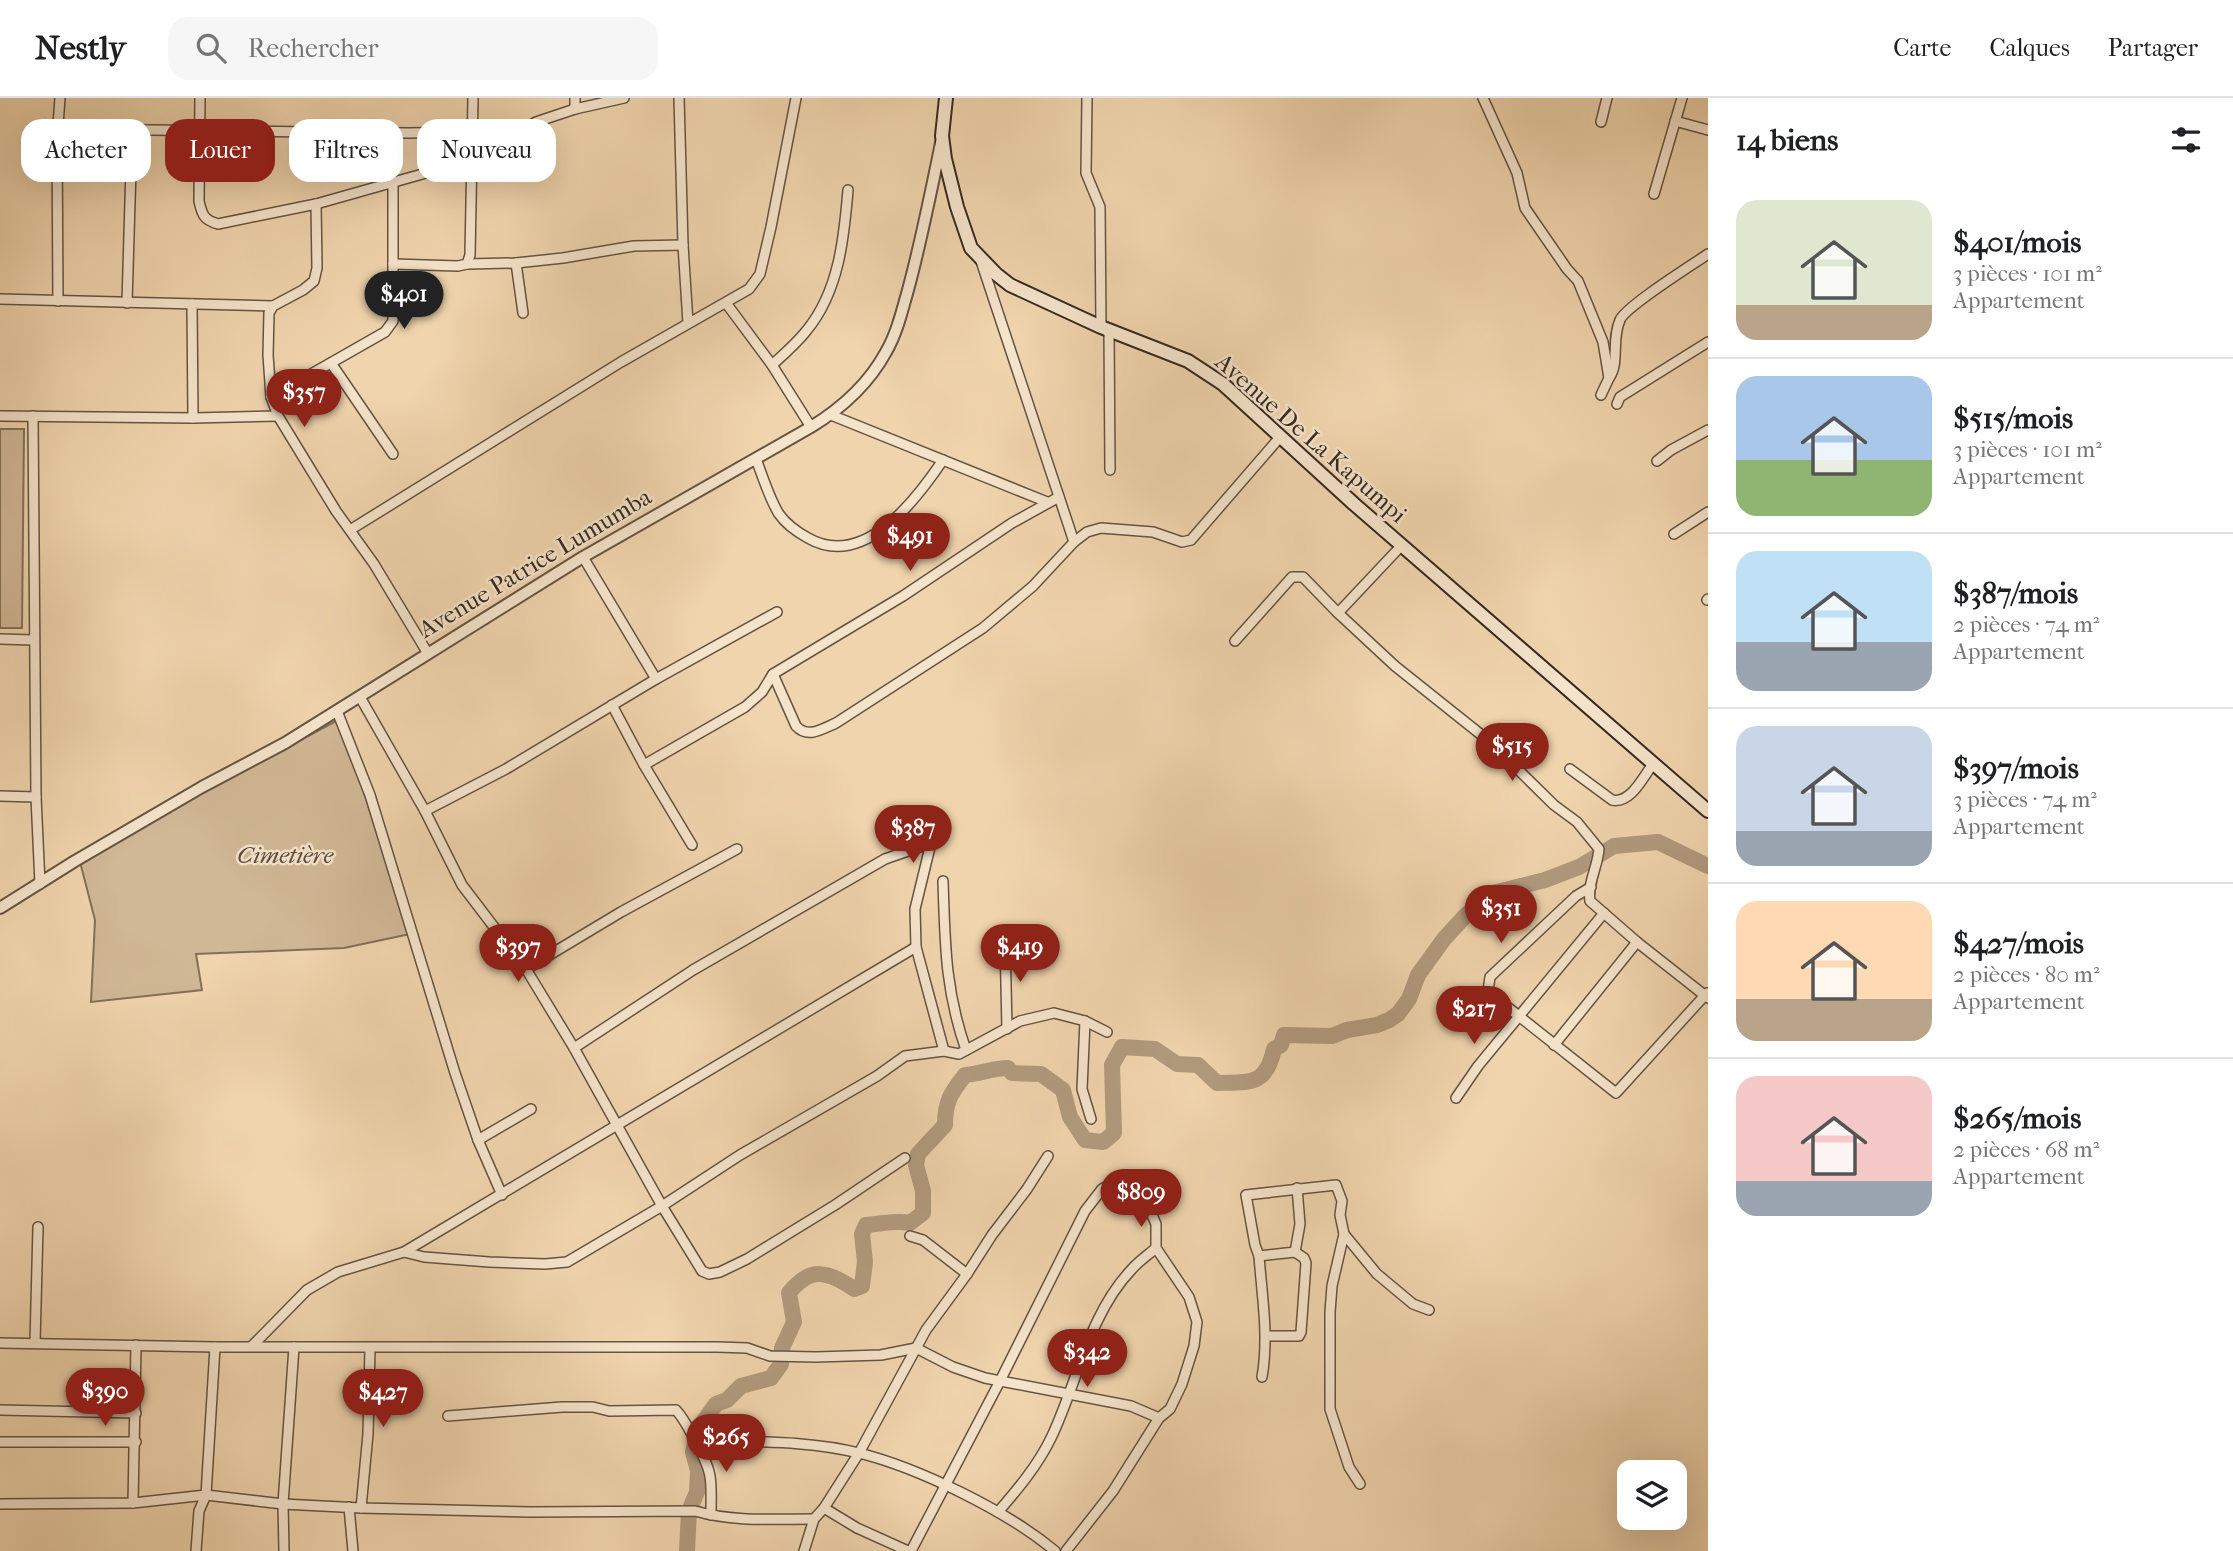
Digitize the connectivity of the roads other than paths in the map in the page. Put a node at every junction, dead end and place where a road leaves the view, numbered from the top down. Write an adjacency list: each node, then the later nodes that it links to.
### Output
1 (60, 98): 14 (street)
2 (200, 98): 15 (street)
3 (473, 98): 16 (street)
4 (575, 98): 13 (street)
5 (624, 98): 13 (street)
6 (679, 98): 33 (street)
7 (796, 98): 42 (street)
8 (946, 98): 23 (main road, Avenue De La Kapumpi)
9 (1087, 98): 47 (street)
10 (1483, 98): 51 (street)
11 (1607, 98): 18 (street)
12 (1682, 98): 19 (street)
13 (575, 109): 17 (street)
14 (59, 119)
15 (200, 119)
16 (473, 119)
17 (545, 119)
18 (1601, 121)
19 (1675, 121): 20 (street); 31 (street)
20 (1708, 130)
21 (275, 132): 22 (street)
22 (417, 134)
23 (942, 136): 35 (main road, Avenue De La Kapumpi); 56 (street, Avenue Patrice Lumumba)
24 (417, 177): 29 (street)
25 (57, 182): 40 (street)
26 (131, 182): 41 (street)
27 (198, 182): 32 (street)
28 (472, 182): 38 (street)
29 (393, 184): 32 (street); 37 (street)
30 (848, 190): 50 (street)
31 (1654, 194)
32 (316, 204): 44 (street)
33 (682, 245): 36 (street); 46 (street)
34 (1708, 254): 51 (street)
35 (981, 260): 47 (main road, Avenue De La Kapumpi); 68 (street)
36 (516, 263): 38 (street); 45 (street)
37 (393, 264): 38 (street); 49 (street)
38 (467, 264)
39 (0, 299): 40 (street)
40 (58, 301): 41 (street)
41 (127, 303): 43 (street)
42 (726, 303): 46 (street); 50 (street)
43 (192, 304): 44 (street); 59 (street)
44 (273, 306): 53 (street)
45 (523, 313)
46 (688, 323): 71 (street)
47 (1105, 328): 62 (main road, Avenue De La Kapumpi); 67 (street)
48 (1708, 342): 54 (street)
49 (331, 363): 53 (street); 63 (street)
50 (772, 365): 60 (street)
51 (1609, 378): 52 (street)
52 (1601, 395)
53 (271, 397): 55 (street)
54 (1617, 404)
55 (278, 415): 59 (street); 71 (street)
56 (831, 415): 60 (street, Avenue Patrice Lumumba); 65 (street)
57 (0, 416): 58 (street)
58 (33, 416): 59 (street); 79 (street)
59 (193, 418)
60 (811, 427): 64 (street, Avenue Patrice Lumumba)
61 (1708, 430): 66 (street)
62 (1281, 436): 73 (street); 74 (main road, Avenue De La Kapumpi)
63 (393, 454)
64 (756, 459): 65 (street); 75 (street, Avenue Patrice Lumumba)
65 (943, 460): 69 (street)
66 (1657, 461)
67 (1110, 470)
68 (1059, 497): 69 (street); 73 (street)
69 (1047, 502): 82 (street)
70 (1708, 512): 72 (street)
71 (350, 530): 81 (street)
72 (1674, 534)
73 (1074, 542): 82 (street)
74 (1402, 545): 77 (street); 87 (main road, Avenue De La Kapumpi)
75 (583, 557): 81 (street, Avenue Patrice Lumumba); 83 (street)
76 (777, 612): 83 (street)
77 (1338, 613): 80 (street); 98 (street)
78 (0, 639): 79 (street)
79 (34, 640): 91 (street)
80 (1235, 641)
81 (427, 652): 84 (street, Avenue Patrice Lumumba)
82 (774, 674): 88 (street)
83 (656, 679): 85 (street)
84 (360, 697): 86 (street, Avenue Patrice Lumumba); 92 (street)
85 (612, 705): 88 (street); 92 (street)
86 (337, 711): 97 (street, Avenue Patrice Lumumba); 118 (street)
87 (1653, 764): 89 (street); 93 (main road, Avenue De La Kapumpi)
88 (644, 765): 94 (street)
89 (1570, 769)
90 (0, 796): 91 (street)
91 (36, 797): 97 (street)
92 (425, 811): 104 (street)
93 (1708, 811)
94 (692, 845)
95 (737, 849): 104 (street)
96 (943, 881): 112 (street)
97 (40, 884): 99 (street, Avenue Patrice Lumumba)
98 (1591, 887): 100 (street); 106 (street)
99 (0, 908)
100 (1604, 914): 102 (street); 106 (street)
101 (1005, 940): 108 (street)
102 (1637, 942): 105 (street); 110 (street)
103 (916, 947): 111 (street); 113 (street); 117 (street)
104 (526, 970): 111 (street)
105 (1707, 995): 110 (street)
106 (1519, 1015): 110 (street); 114 (street)
107 (1085, 1021): 108 (street); 109 (street); 116 (street)
108 (1007, 1029): 112 (street)
109 (1107, 1032)
110 (1554, 1045)
111 (574, 1048): 117 (street)
112 (966, 1050): 113 (street)
113 (944, 1051): 123 (street)
114 (1456, 1098)
115 (531, 1109): 118 (street)
116 (1091, 1119)
117 (618, 1125): 122 (street); 123 (street)
118 (478, 1140): 122 (street)
119 (1048, 1156): 131 (street)
120 (905, 1158): 123 (street)
121 (1297, 1188): 125 (street); 129 (street); 130 (street)
122 (502, 1195): 128 (street)
123 (662, 1206): 128 (street)
124 (38, 1227): 135 (street)
125 (1344, 1234): 132 (street); 153 (street)
126 (910, 1236): 131 (street)
127 (1156, 1248): 143 (street); 144 (street); 148 (street)
128 (404, 1252): 137 (street)
129 (1296, 1252): 130 (street); 133 (street)
130 (1259, 1256): 133 (street)
131 (967, 1274): 141 (street)
132 (1429, 1310)
133 (1267, 1336): 142 (street)
134 (0, 1343): 135 (street)
135 (35, 1343): 136 (street)
136 (136, 1345): 138 (street); 146 (street)
137 (252, 1346): 138 (street); 139 (street)
138 (215, 1347): 155 (street)
139 (293, 1347): 140 (street); 158 (street)
140 (370, 1348): 141 (street); 160 (street)
141 (916, 1348): 143 (street); 152 (street)
142 (1262, 1377)
143 (1000, 1381): 144 (street); 154 (street)
144 (1069, 1394): 148 (street); 162 (street)
145 (0, 1410): 146 (street)
146 (136, 1413): 151 (street)
147 (448, 1416): 163 (street)
148 (1159, 1418): 171 (street)
149 (736, 1441): 152 (street)
150 (0, 1442): 151 (street)
151 (136, 1442): 156 (street)
152 (859, 1453): 154 (street); 161 (street)
153 (1360, 1484)
154 (946, 1487): 162 (street); 169 (street)
155 (206, 1496): 156 (street); 158 (street); 165 (street)
156 (133, 1503): 157 (street)
157 (0, 1504)
158 (283, 1504): 159 (street); 166 (street)
159 (349, 1507): 160 (street); 167 (street)
160 (361, 1508): 163 (street)
161 (824, 1508): 164 (street); 169 (street)
162 (999, 1512): 170 (street)
163 (711, 1515): 164 (street)
164 (814, 1519): 168 (street)
165 (196, 1551)
166 (284, 1551)
167 (353, 1551)
168 (804, 1551)
169 (910, 1551)
170 (1055, 1551)
171 (1066, 1551)

